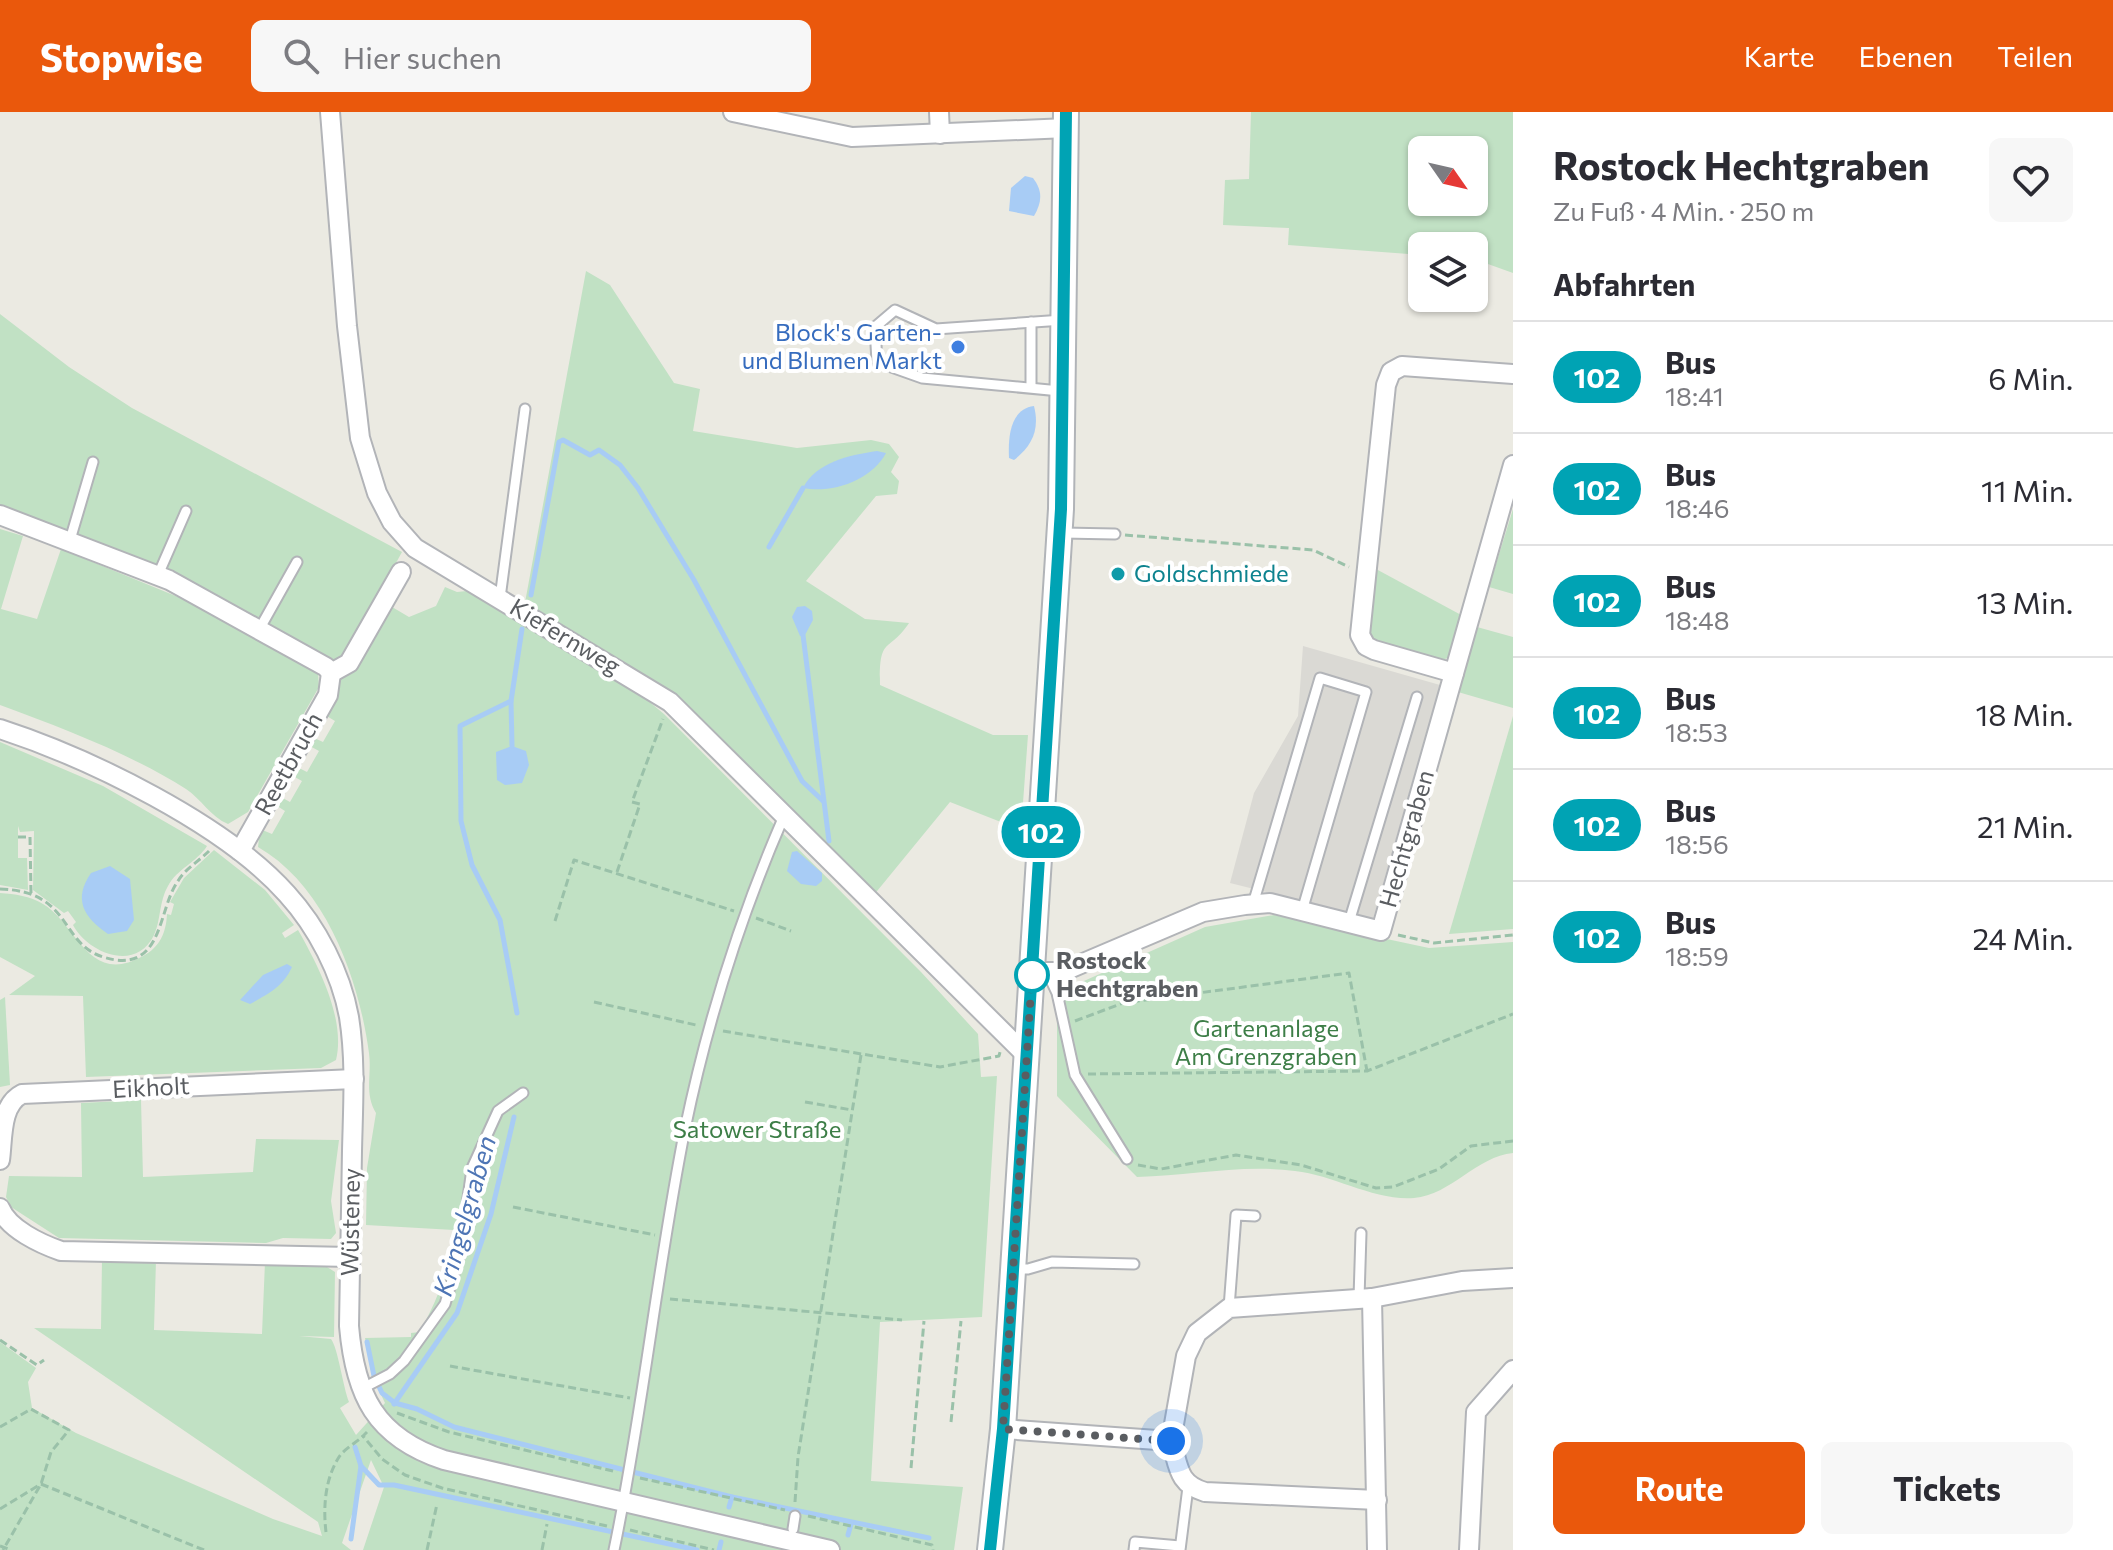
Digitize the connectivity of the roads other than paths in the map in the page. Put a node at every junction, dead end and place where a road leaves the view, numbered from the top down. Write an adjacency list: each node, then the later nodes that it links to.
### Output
1 (330, 112): 19 (street, Kiefernweg)
2 (733, 112): 5 (street)
3 (939, 112): 5 (street)
4 (1066, 120): 5 (street); 6 (main road)
5 (940, 134)
6 (1066, 320): 7 (lane); 10 (main road)
7 (1031, 322): 9 (lane); 9 (lane)
8 (1513, 374): 26 (street)
9 (1031, 387): 10 (lane)
10 (1064, 392): 16 (main road)
11 (525, 409): 23 (lane)
12 (93, 462): 18 (lane)
13 (1513, 465): 26 (street, Hechtgraben)
14 (186, 511): 22 (lane)
15 (0, 515): 18 (street)
16 (1059, 533): 17 (lane); 34 (main road)
17 (1115, 534)
18 (70, 540): 22 (street)
19 (415, 548): 21 (lane); 23 (street, Kiefernweg)
20 (297, 562): 24 (lane)
21 (401, 572): 25 (street, Reetbruch)
22 (158, 575): 24 (street)
23 (500, 598): 29 (street, Kiefernweg)
24 (260, 628): 25 (street)
25 (331, 673): 30 (street, Reetbruch)
26 (1454, 673): 33 (street, Hechtgraben)
27 (1417, 697): 33 (lane)
28 (0, 729): 30 (street, Wüsteney)
29 (784, 816): 35 (street, Kiefernweg); 56 (lane)
30 (240, 851): 36 (street, Wüsteney)
31 (1253, 904): 32 (street, Hechtgraben); 32 (lane); 34 (street, Hechtgraben)
32 (1302, 911): 33 (street, Hechtgraben)
33 (1349, 922)
34 (1040, 972): 35 (main road); 39 (lane)
35 (1028, 1057): 46 (main road)
36 (354, 1079): 38 (street, Eikholt); 44 (street, Wüsteney)
37 (523, 1093): 51 (lane)
38 (5, 1100): 40 (street, Eikholt)
39 (1127, 1159)
40 (0, 1160)
41 (0, 1208): 44 (street)
42 (1255, 1216): 49 (lane)
43 (1361, 1233): 48 (lane)
44 (350, 1257): 51 (street, Wüsteney)
45 (1134, 1264): 46 (lane)
46 (1013, 1268): 52 (main road)
47 (1513, 1278): 48 (street)
48 (1366, 1298): 49 (street); 55 (street)
49 (1229, 1308): 53 (street)
50 (1513, 1370): 65 (street)
51 (370, 1384): 56 (street, Wüsteney)
52 (1003, 1429): 53 (street); 62 (main road)
53 (1171, 1441): 54 (street)
54 (1188, 1487): 55 (street); 59 (lane)
55 (1377, 1500): 64 (street)
56 (624, 1501): 60 (lane); 61 (street, Wüsteney)
57 (795, 1512): 58 (lane)
58 (793, 1529)
59 (1180, 1548): 63 (lane)
60 (614, 1550)
61 (830, 1550)
62 (990, 1550)
63 (1134, 1550)
64 (1377, 1550)
65 (1469, 1550)

